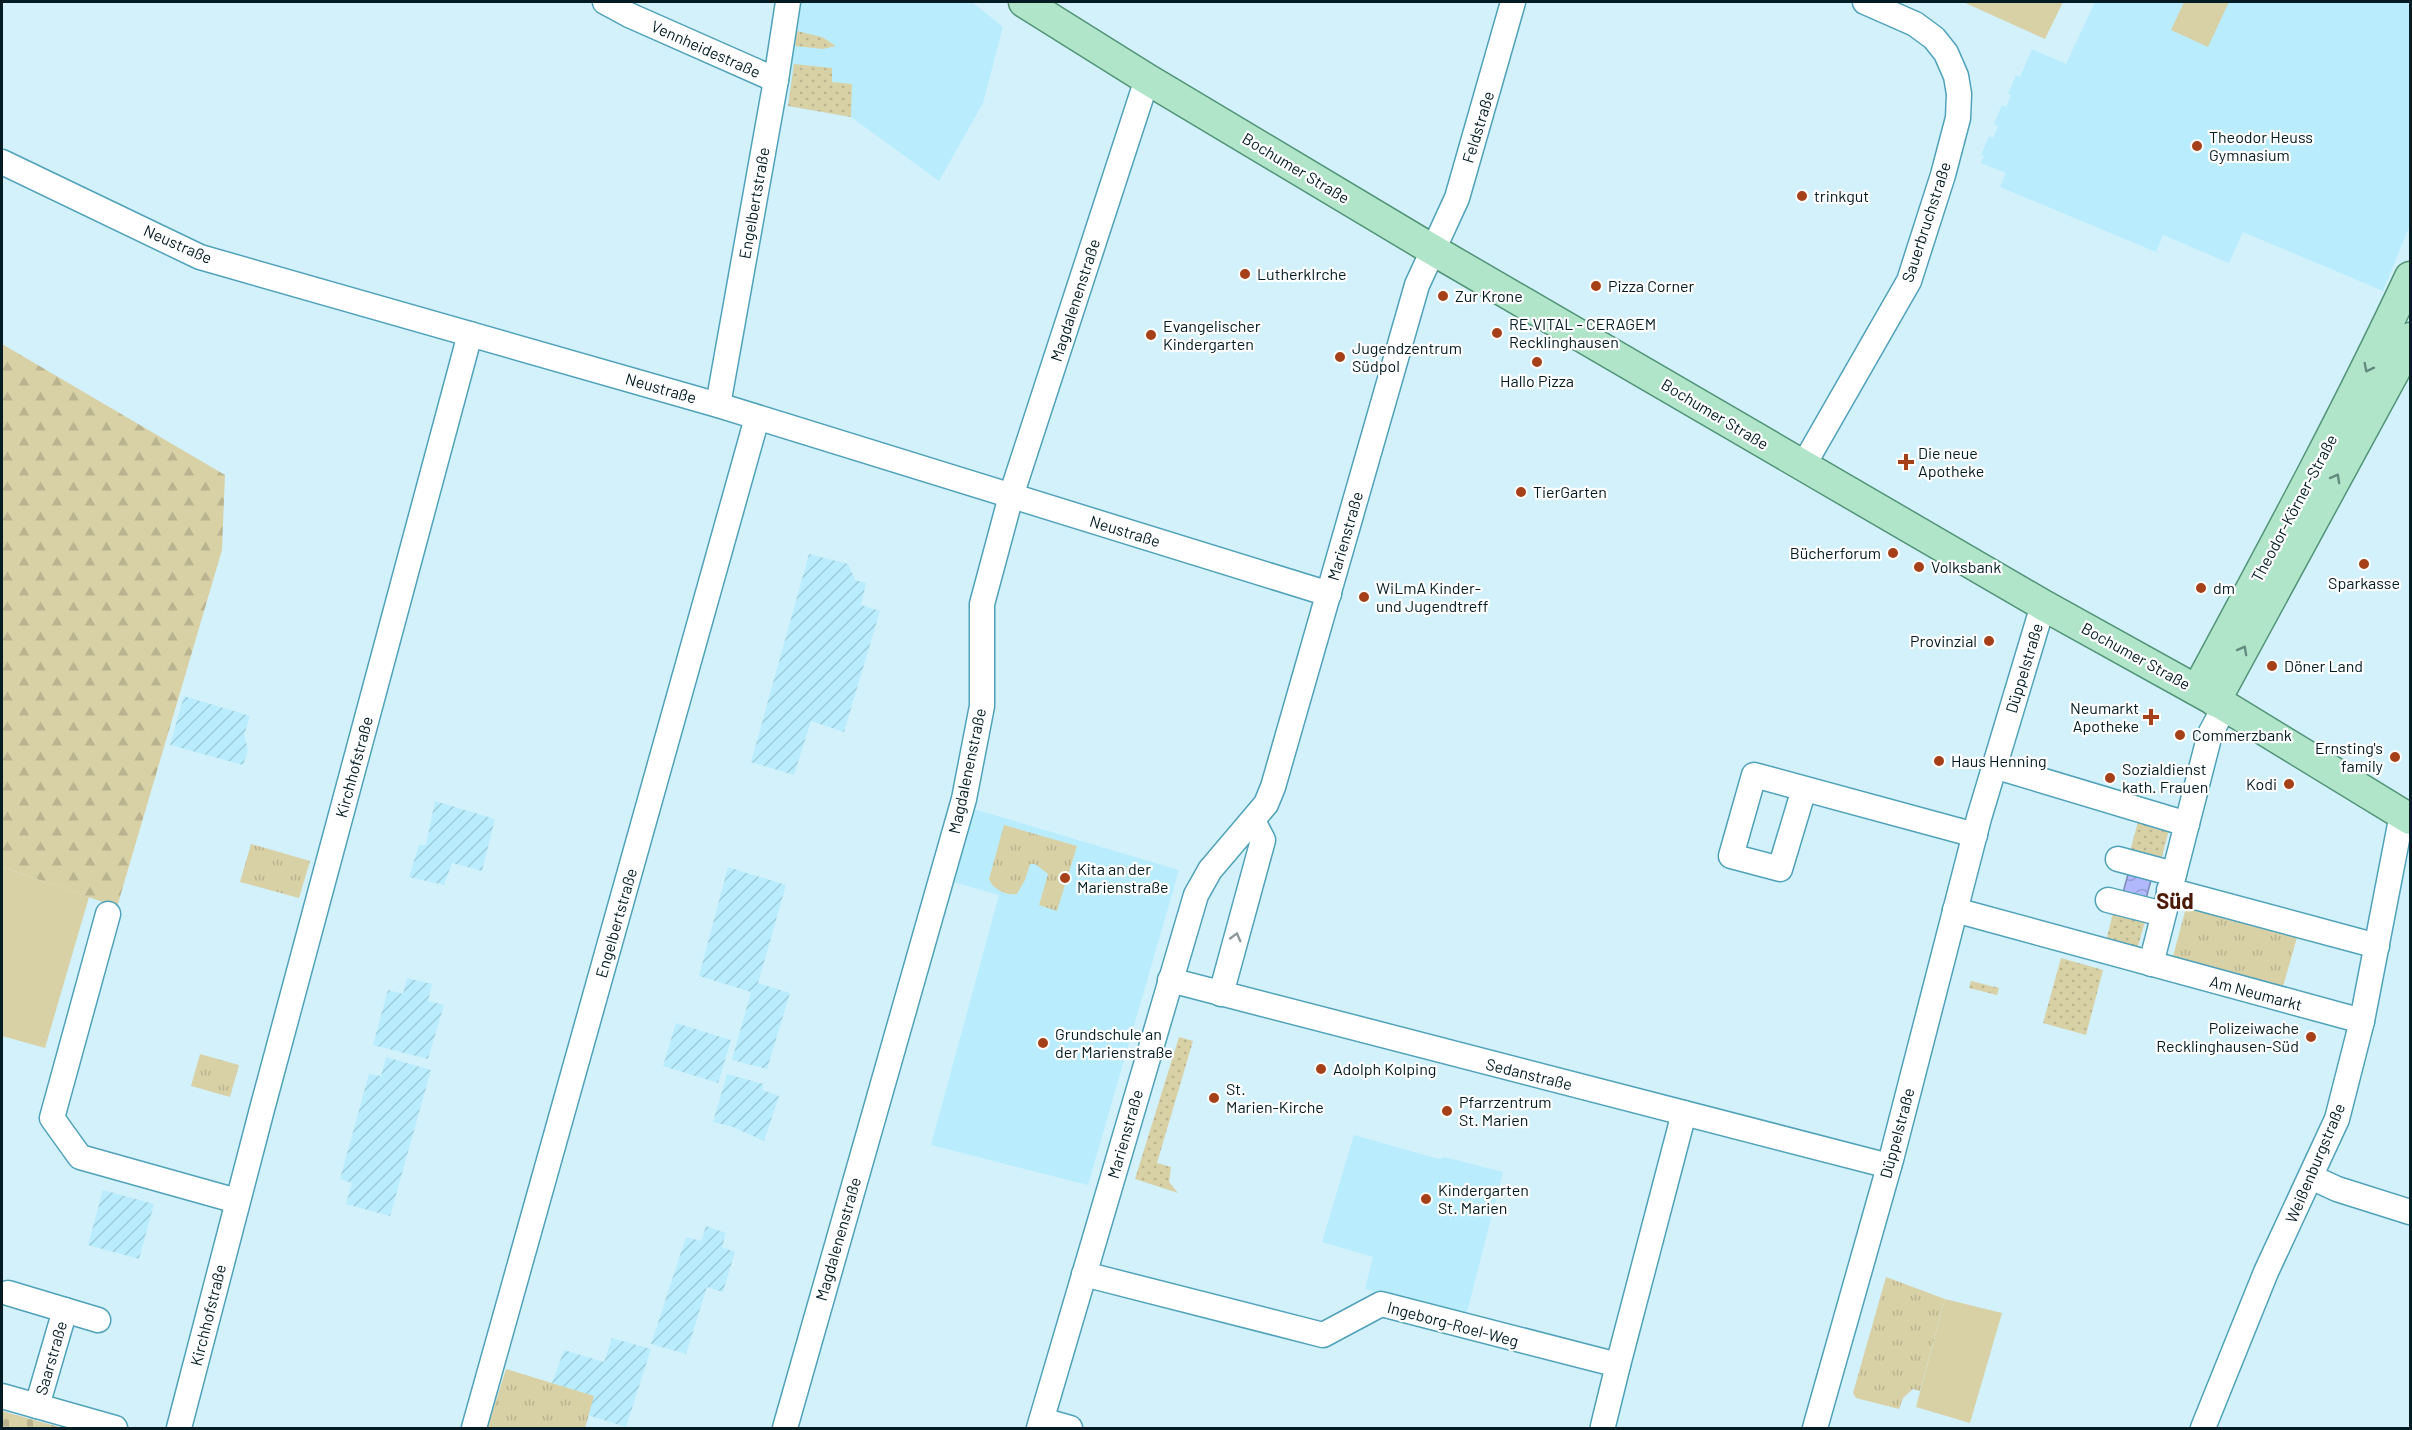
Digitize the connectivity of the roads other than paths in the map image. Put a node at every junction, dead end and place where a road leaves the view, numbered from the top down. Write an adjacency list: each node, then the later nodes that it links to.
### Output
1 (605, 2): 7 (street, Vennheidestraße)
2 (788, 2): 7 (street, Engelbertstraße)
3 (1024, 2): 6 (main road, Bochumer Straße)
4 (1513, 2): 9 (street, Feldstraße)
5 (1865, 2): 15 (street, Sauerbruchstraße)
6 (1147, 79): 9 (main road, Bochumer Straße); 16 (street, Magdalenenstraße)
7 (776, 80): 13 (street, Engelbertstraße)
8 (2, 162): 12 (street, Neustraße)
9 (1434, 250): 15 (main road, Bochumer Straße); 17 (street, Marienstraße)
10 (2410, 277): 11 (main road, Theodor-Körner-Straße)
11 (2403, 332): 19 (main road, Theodor-Körner-Straße)
12 (471, 334): 13 (street, Neustraße); 40 (street, Kirchhofstraße)
13 (718, 405): 14 (street, Neustraße)
14 (757, 418): 16 (street, Neustraße); 53 (street, Engelbertstraße)
15 (1803, 466): 18 (main road, Bochumer Straße)
16 (1011, 496): 17 (street, Neustraße); 54 (street, Magdalenenstraße)
17 (1329, 594): 23 (street, Marienstraße)
18 (2043, 604): 19 (main road, Bochumer Straße); 20 (street, Düppelstraße)
19 (2212, 699): 22 (main road, Bochumer Straße); 24 (street)
20 (1994, 766): 24 (street); 25 (street, Düppelstraße)
21 (1804, 789): 25 (street)
22 (2406, 817): 32 (street, Weißenburgstraße)
23 (1253, 821): 34 (street, Marienstraße); 35 (street, one-way to 23)
24 (2187, 824): 27 (street)
25 (1975, 835): 29 (street, Düppelstraße)
26 (2118, 859): 27 (street)
27 (2178, 887): 31 (street); 32 (street)
28 (2108, 900): 31 (street)
29 (1955, 910): 33 (street, Am Neumarkt); 38 (street, Düppelstraße)
30 (108, 914): 40 (street)
31 (2163, 914): 33 (street)
32 (2377, 946): 36 (street, Weißenburgstraße)
33 (2151, 964): 36 (street, Am Neumarkt)
34 (1170, 980): 35 (street, Sedanstraße); 42 (street, Marienstraße)
35 (1221, 994): 37 (street, Sedanstraße)
36 (2362, 1021): 39 (street, Weißenburgstraße)
37 (1684, 1113): 38 (street, Sedanstraße); 46 (street)
38 (1889, 1166): 56 (street, Düppelstraße)
39 (2311, 1177): 41 (street); 57 (street, Weißenburgstraße)
40 (237, 1201): 52 (street, Kirchhofstraße)
41 (2410, 1212)
42 (1084, 1274): 46 (street, Ingeborg-Roel-Weg); 49 (street, Marienstraße)
43 (8, 1293): 44 (street, Saarstraße)
44 (65, 1310): 45 (street, Saarstraße); 48 (street, Saarstraße)
45 (98, 1320)
46 (1618, 1365): 50 (street)
47 (2, 1396): 48 (street, Saarstraße)
48 (37, 1406): 51 (street, Saarstraße)
49 (1040, 1424): 55 (street)
50 (1603, 1426)
51 (115, 1428)
52 (179, 1428)
53 (474, 1428)
54 (785, 1428)
55 (1070, 1428)
56 (1815, 1428)
57 (2204, 1428)

